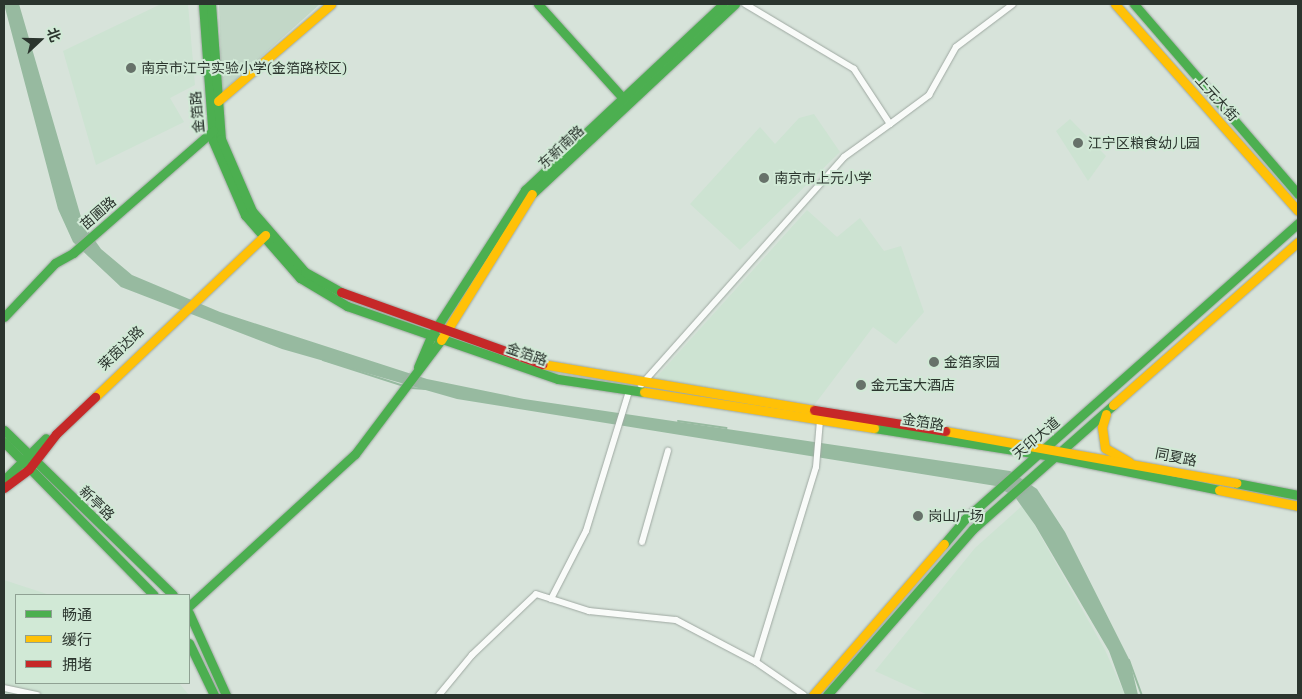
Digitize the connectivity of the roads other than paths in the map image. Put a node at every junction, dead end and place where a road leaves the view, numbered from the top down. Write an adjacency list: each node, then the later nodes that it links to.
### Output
1 (203, 4): 14 (main road, 金箔路)
2 (211, 4): 12 (main road, 金箔路)
3 (331, 4): 12 (main road)
4 (538, 4): 11 (main road)
5 (723, 4): 11 (main road, 东新南路)
6 (735, 4): 21 (main road, 东新南路)
7 (745, 4): 13 (street)
8 (1013, 4): 13 (street)
9 (1115, 4): 16 (main road, 上元大街)
10 (1134, 4): 15 (main road, 上元大街)
11 (623, 98): 21 (main road, 东新南路)
12 (218, 101): 18 (main road, 金箔路)
13 (890, 124): 24 (street)
14 (213, 131): 18 (main road, 金箔路); 20 (main road, 苗圃路)
15 (1298, 194)
16 (1298, 210)
17 (1298, 223): 30 (main road, 天印大道)
18 (262, 236): 21 (main road, 金箔路); 22 (main road, 金箔路); 35 (main road)
19 (1298, 242): 26 (main road, 天印大道)
20 (4, 317)
21 (440, 333): 22 (main road, 金箔路); 23 (main road); 24 (main road, 金箔路); 25 (main road, 金箔路)
22 (431, 336): 23 (main road)
23 (417, 370): 45 (main road)
24 (642, 386): 30 (main road, 金箔路)
25 (629, 392): 27 (main road, 金箔路); 44 (street)
26 (1107, 412): 31 (main road, 天印大道); 36 (main road)
27 (820, 420): 33 (main road, 金箔路); 48 (street)
28 (4, 430): 35 (main road, 新亭路)
29 (4, 442): 35 (main road, 新亭路)
30 (1049, 447): 31 (main road, 同夏路); 33 (main road, 天印大道)
31 (1065, 450): 34 (main road, 天印大道); 36 (main road, 同夏路)
32 (668, 451): 41 (street)
33 (1040, 454): 34 (main road, 金箔路); 55 (main road, 天印大道)
34 (1057, 457): 40 (main road, 同夏路); 56 (main road, 天印大道)
35 (28, 462): 37 (main road); 38 (main road); 42 (main road, 新亭路); 43 (main road, 新亭路)
36 (1130, 462): 39 (main road, 同夏路)
37 (4, 480)
38 (4, 488)
39 (1298, 495)
40 (1298, 506)
41 (642, 542)
42 (153, 594)
43 (172, 594)
44 (551, 599): 48 (street); 53 (street)
45 (190, 605)
46 (190, 615): 52 (main road)
47 (190, 645): 51 (main road)
48 (756, 662): 54 (street)
49 (4, 688): 50 (street)
50 (38, 695)
51 (214, 695)
52 (226, 695)
53 (439, 695)
54 (804, 695)
55 (813, 695)
56 (827, 695)

